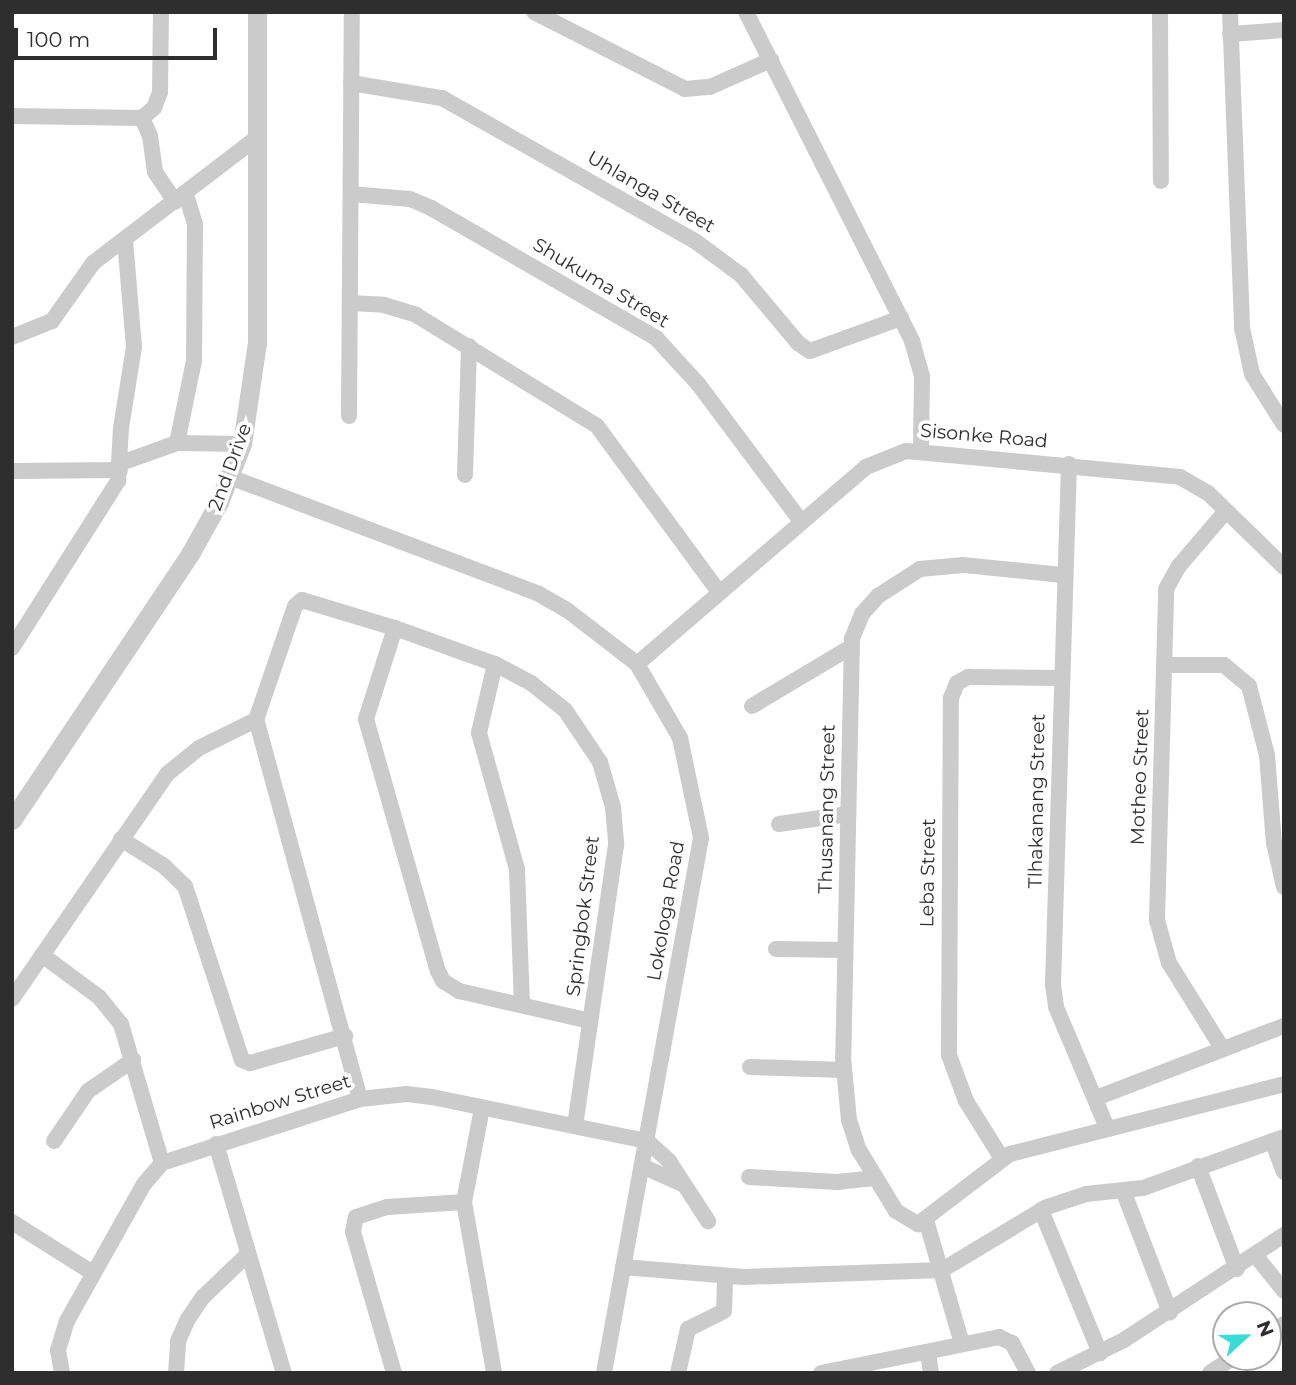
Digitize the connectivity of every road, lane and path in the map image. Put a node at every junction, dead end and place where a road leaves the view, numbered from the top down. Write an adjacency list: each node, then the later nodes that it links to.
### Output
1 (161, 12): 13 (street)
2 (257, 12): 14 (street, 2nd Drive)
3 (352, 12): 11 (street)
4 (534, 12): 10 (street)
5 (746, 12): 10 (street)
6 (1160, 12): 15 (street)
7 (1230, 12): 9 (street)
8 (1284, 30): 9 (street)
9 (1230, 34): 24 (street)
10 (771, 60): 20 (street)
11 (351, 83): 16 (street); 20 (street, Uhlanga Street)
12 (12, 116): 13 (street)
13 (142, 118): 17 (street)
14 (258, 137): 17 (street); 26 (street, 2nd Drive)
15 (1161, 181)
16 (351, 194): 19 (street); 34 (street, Shukuma Street)
17 (180, 199): 18 (street); 25 (street)
18 (125, 239): 21 (street); 29 (street)
19 (350, 303): 22 (street); 23 (street)
20 (901, 318): 27 (street)
21 (12, 337)
22 (468, 346): 31 (street); 37 (street)
23 (349, 416)
24 (1284, 425)
25 (177, 443): 26 (street); 29 (street)
26 (242, 444): 32 (street, 2nd Drive)
27 (920, 451): 28 (street, Sisonke Road); 34 (street, Sisonke Road)
28 (1069, 464): 33 (street, Sisonke Road); 36 (street, Tlhakanang Street)
29 (121, 467): 30 (street); 38 (street)
30 (12, 471)
31 (465, 475)
32 (230, 477): 43 (street, Lokologa Road); 49 (street, 2nd Drive)
33 (1226, 511): 35 (street, Sisonke Road); 44 (street, Motheo Street)
34 (800, 520): 37 (street, Sisonke Road)
35 (1284, 567)
36 (1062, 575): 40 (street, Thusanang Street); 45 (street, Tlhakanang Street)
37 (719, 592): 43 (street, Sisonke Road)
38 (20, 622): 41 (street)
39 (395, 628): 42 (street, Springbok Street); 47 (street, Springbok Street); 57 (street)
40 (850, 647): 46 (street); 48 (street, Thusanang Street)
41 (12, 648)
42 (495, 664): 57 (street); 58 (street, Springbok Street)
43 (637, 664): 72 (street, Lokologa Road)
44 (1164, 665): 52 (street); 61 (street, Motheo Street)
45 (1060, 678): 66 (street, Tlhakanang Street); 75 (street, Leba Street)
46 (752, 706)
47 (256, 720): 51 (street); 60 (street)
48 (848, 814): 50 (street); 54 (street, Thusanang Street)
49 (12, 820)
50 (779, 824)
51 (121, 839): 55 (street); 60 (street)
52 (1284, 887)
53 (776, 949): 54 (street)
54 (845, 950): 64 (street, Thusanang Street)
55 (42, 954): 56 (street); 62 (street)
56 (12, 999)
57 (522, 1004): 58 (street)
58 (590, 1021): 69 (street, Springbok Street)
59 (1284, 1026): 61 (street)
60 (345, 1036): 67 (street)
61 (1222, 1048): 66 (street)
62 (133, 1060): 73 (street); 76 (street)
63 (750, 1066): 64 (street)
64 (843, 1070): 81 (street, Thusanang Street)
65 (1284, 1084): 70 (street)
66 (1096, 1098): 70 (street, Tlhakanang Street)
67 (360, 1099): 68 (street, Rainbow Street); 74 (street, Rainbow Street)
68 (482, 1108): 69 (street, Rainbow Street); 84 (street)
69 (575, 1126): 72 (street, Rainbow Street)
70 (1107, 1128): 75 (street)
71 (1278, 1139): 78 (street); 79 (street)
72 (647, 1141): 77 (street, Lokologa Road); 82 (street)
73 (54, 1142)
74 (216, 1144): 76 (street, Rainbow Street); 90 (street)
75 (1000, 1157): 86 (street)
76 (162, 1163): 95 (street)
77 (642, 1166): 82 (street); 92 (street, Lokologa Road)
78 (1198, 1166): 83 (street); 93 (street)
79 (1284, 1172)
80 (749, 1177): 81 (street)
81 (874, 1178): 86 (street, Thusanang Street)
82 (682, 1184): 87 (street)
83 (1124, 1193): 85 (street); 98 (street)
84 (464, 1202): 106 (street); 107 (street)
85 (1041, 1210): 94 (street); 101 (street)
86 (926, 1220): 94 (street)
87 (708, 1221)
88 (12, 1222): 95 (street)
89 (1284, 1235): 91 (street)
90 (248, 1254): 104 (street); 105 (street)
91 (1256, 1256): 93 (street); 97 (street)
92 (624, 1267): 96 (street); 108 (street, Lokologa Road)
93 (1237, 1269): 98 (street)
94 (942, 1270): 96 (street); 99 (street)
95 (93, 1273): 103 (street)
96 (724, 1276): 109 (street)
97 (1284, 1292)
98 (1170, 1312): 101 (street)
99 (962, 1344): 100 (street); 112 (street)
100 (928, 1353): 102 (street); 111 (street)
101 (1100, 1353): 113 (street)
102 (852, 1371): 110 (street)
103 (62, 1373)
104 (176, 1373)
105 (284, 1373)
106 (394, 1373)
107 (494, 1373)
108 (604, 1373)
109 (678, 1373)
110 (821, 1373)
111 (932, 1373)
112 (1028, 1373)
113 (1057, 1373)

